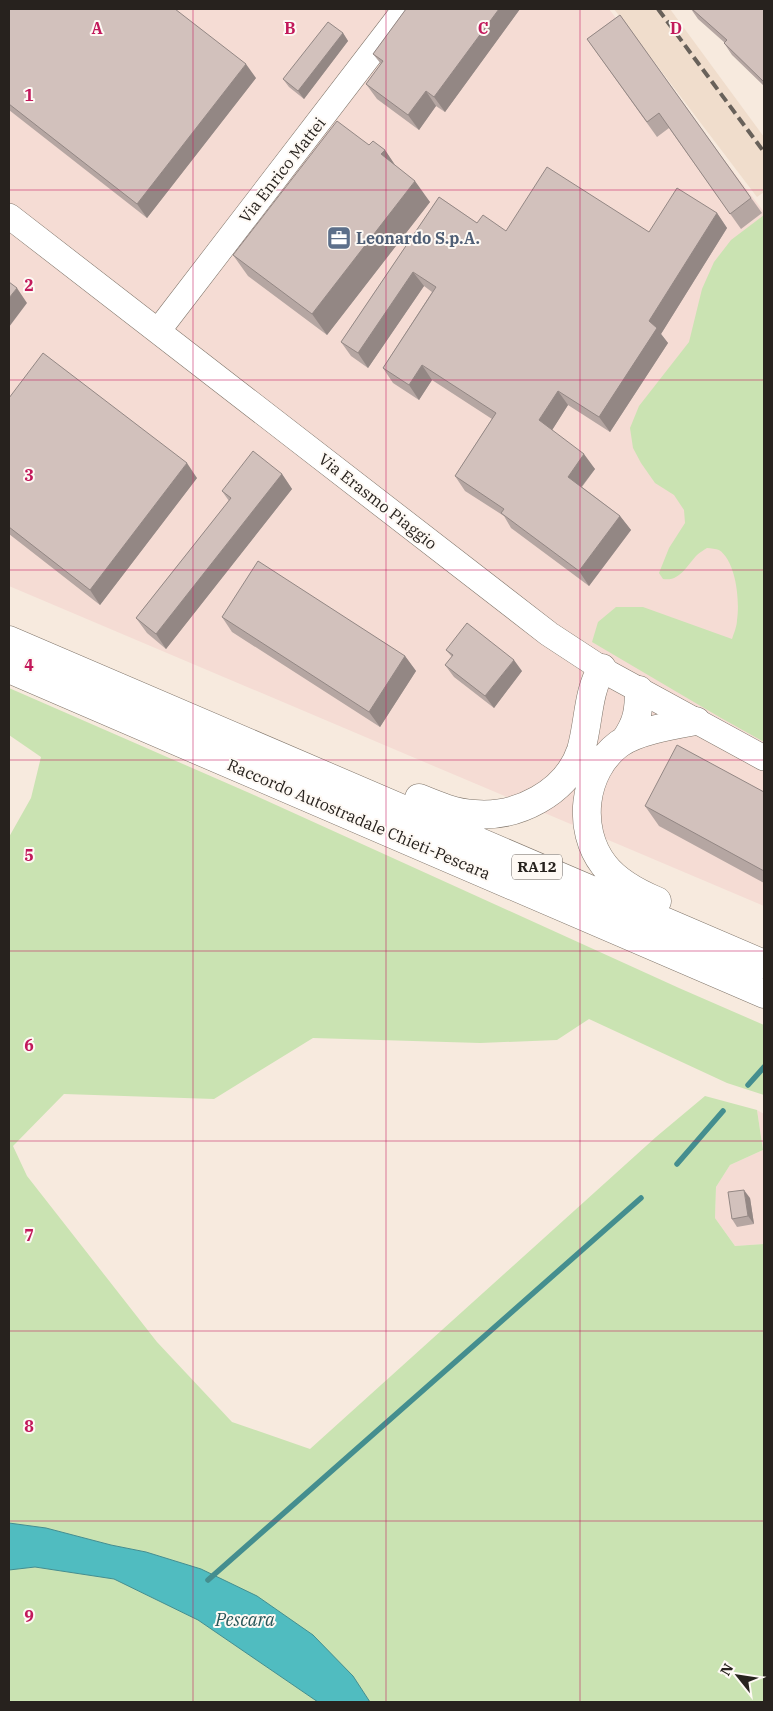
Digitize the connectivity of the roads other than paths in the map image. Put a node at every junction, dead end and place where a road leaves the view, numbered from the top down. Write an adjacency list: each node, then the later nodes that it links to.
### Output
1 (405, 9): 3 (street, Via Enrico Mattei)
2 (9, 216): 3 (street, Via Erasmo Piaggio)
3 (158, 331): 5 (street, Via Erasmo Piaggio)
4 (9, 640): 11 (highway, Raccordo Autostradale Chieti-Pescara / RA12)
5 (602, 668): 7 (street, Via Erasmo Piaggio); 11 (highway)
6 (9, 669): 12 (highway, Raccordo Autostradale Chieti-Pescara / RA12)
7 (640, 690): 8 (street, Via Erasmo Piaggio); 9 (highway)
8 (696, 721): 9 (highway); 10 (street, Via Erasmo Piaggio)
9 (625, 740): 13 (highway)
10 (764, 758)
11 (321, 774): 13 (highway, Raccordo Autostradale Chieti-Pescara / RA12)
12 (690, 962): 14 (highway, Raccordo Autostradale Chieti-Pescara / RA12); 15 (highway)
13 (758, 962)
14 (764, 994)
15 (764, 1011)

